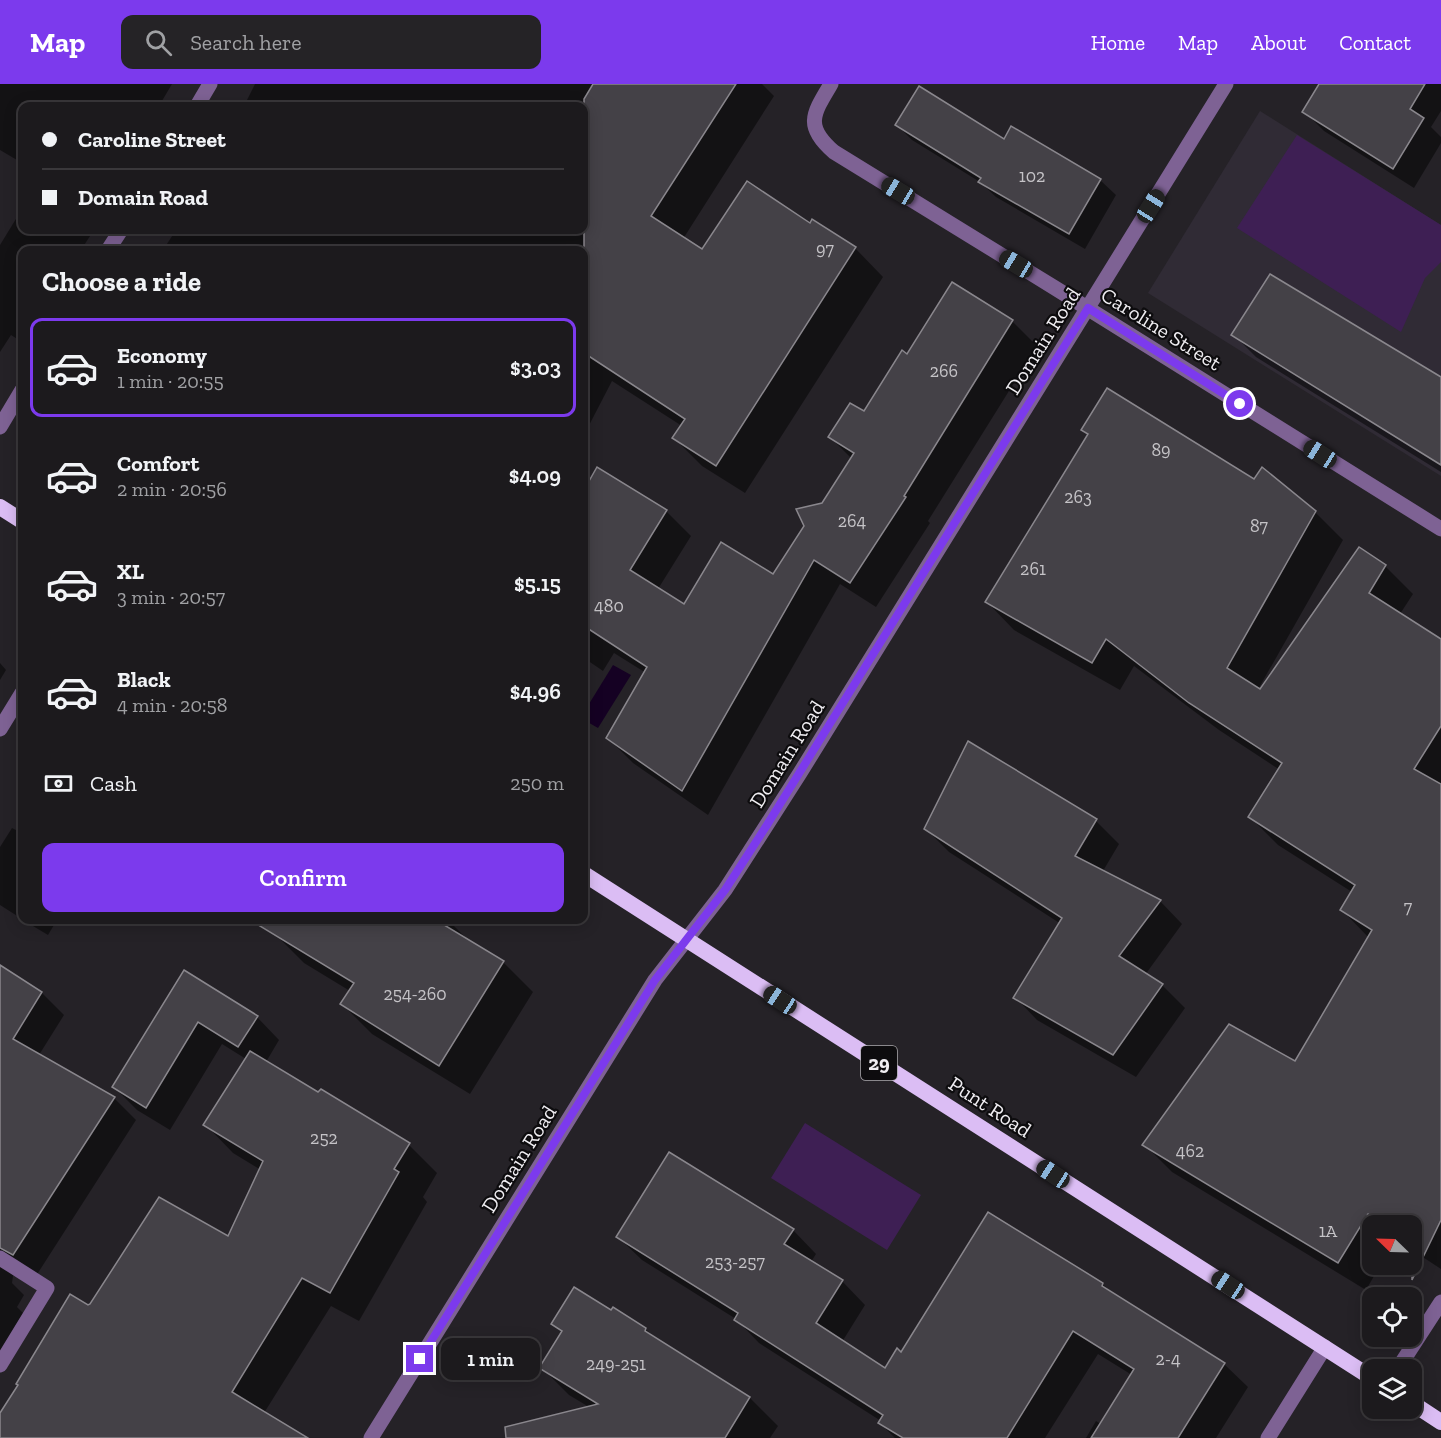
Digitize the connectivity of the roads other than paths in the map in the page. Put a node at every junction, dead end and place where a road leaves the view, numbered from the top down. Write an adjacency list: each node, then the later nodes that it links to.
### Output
1 (210, 84): 4 (street)
2 (831, 84): 5 (street, Caroline Street)
3 (1226, 84): 5 (street, Domain Road)
4 (199, 102)
5 (1088, 308): 10 (street, Caroline Street); 14 (street, Domain Road)
6 (18, 397): 7 (street)
7 (0, 427)
8 (0, 507): 9 (highway)
9 (18, 518)
10 (1441, 529)
11 (18, 700): 12 (street)
12 (0, 729)
13 (588, 877): 14 (highway, Punt Road / 29)
14 (686, 940): 17 (highway, Punt Road / 29); 23 (street, Domain Road)
15 (0, 1258): 19 (street)
16 (1441, 1302): 18 (street)
17 (1325, 1347): 20 (highway, Punt Road / 29); 24 (street)
18 (1404, 1359)
19 (0, 1365)
20 (1362, 1371)
21 (1422, 1410): 22 (highway)
22 (1441, 1422)
23 (371, 1438)
24 (1268, 1438)

